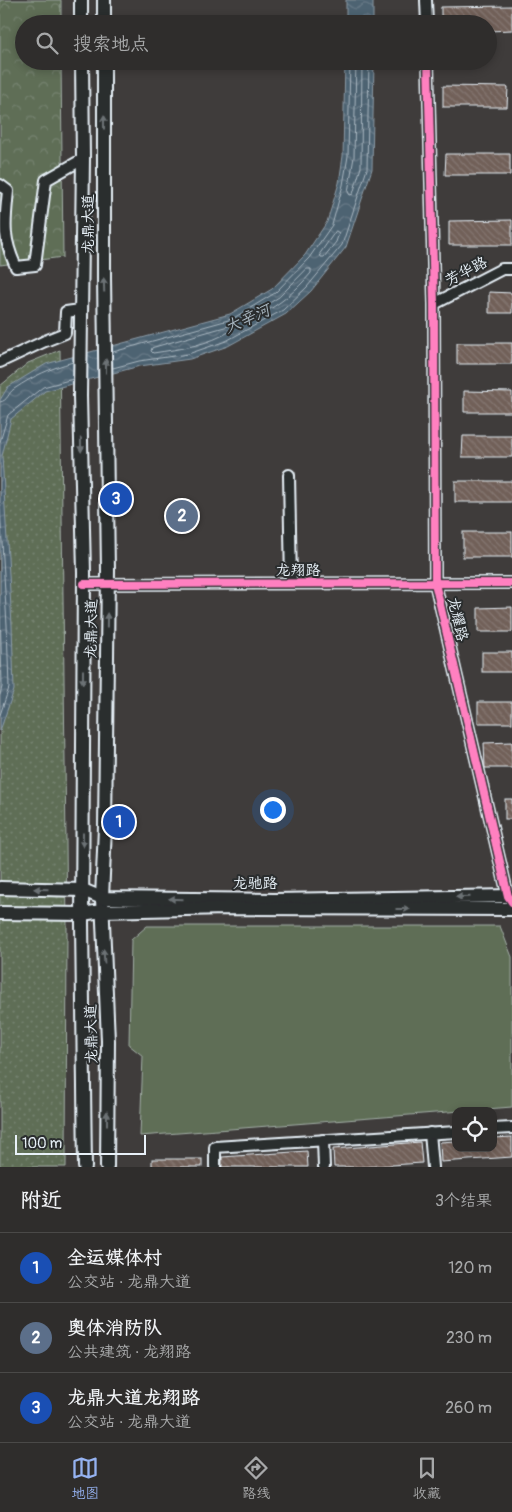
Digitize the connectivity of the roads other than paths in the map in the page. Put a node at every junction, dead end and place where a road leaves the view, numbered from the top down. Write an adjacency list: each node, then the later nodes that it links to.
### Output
1 (81, 0): 4 (main road)
2 (104, 0): 5 (main road)
3 (426, 0): 6 (street)
4 (81, 15)
5 (104, 15)
6 (427, 15)
7 (82, 70): 10 (main road, 龙鼎大道)
8 (104, 70): 17 (main road, 龙鼎大道, one-way to 8)
9 (428, 70): 13 (street, 龙耀路)
10 (83, 159): 11 (street); 14 (main road, 龙鼎大道)
11 (0, 185)
12 (512, 269): 13 (street, 芳华路)
13 (434, 304): 19 (street, 龙耀路)
14 (80, 310): 15 (street); 21 (main road, 龙鼎大道, one-way to 21)
15 (0, 362)
16 (290, 475): 18 (street)
17 (107, 583): 18 (street, 龙翔路); 21 (street, 龙翔路); 25 (main road, 龙鼎大道, one-way to 17)
18 (291, 583): 19 (street, 龙翔路)
19 (435, 583): 20 (street, 龙翔路); 24 (street, 龙耀路)
20 (512, 583)
21 (84, 584): 23 (main road, 龙鼎大道, one-way to 23)
22 (0, 888): 23 (main road, 龙驰路, one-way to 22)
23 (83, 890): 25 (main road, 龙驰路); 28 (main road, 龙鼎大道)
24 (511, 898): 25 (main road, 龙驰路, one-way to 25)
25 (102, 904): 26 (main road, 龙驰路, one-way to 26); 28 (main road, 龙驰路); 35 (main road, 龙鼎大道, one-way to 25)
26 (512, 909)
27 (0, 913): 28 (main road, 龙驰路)
28 (82, 914): 34 (main road, 龙鼎大道)
29 (512, 1128): 30 (street)
30 (497, 1129)
31 (452, 1132): 32 (street)
32 (430, 1133): 33 (street); 38 (street)
33 (323, 1140): 36 (street); 37 (street)
34 (85, 1167)
35 (107, 1167)
36 (215, 1167)
37 (324, 1167)
38 (433, 1167)

